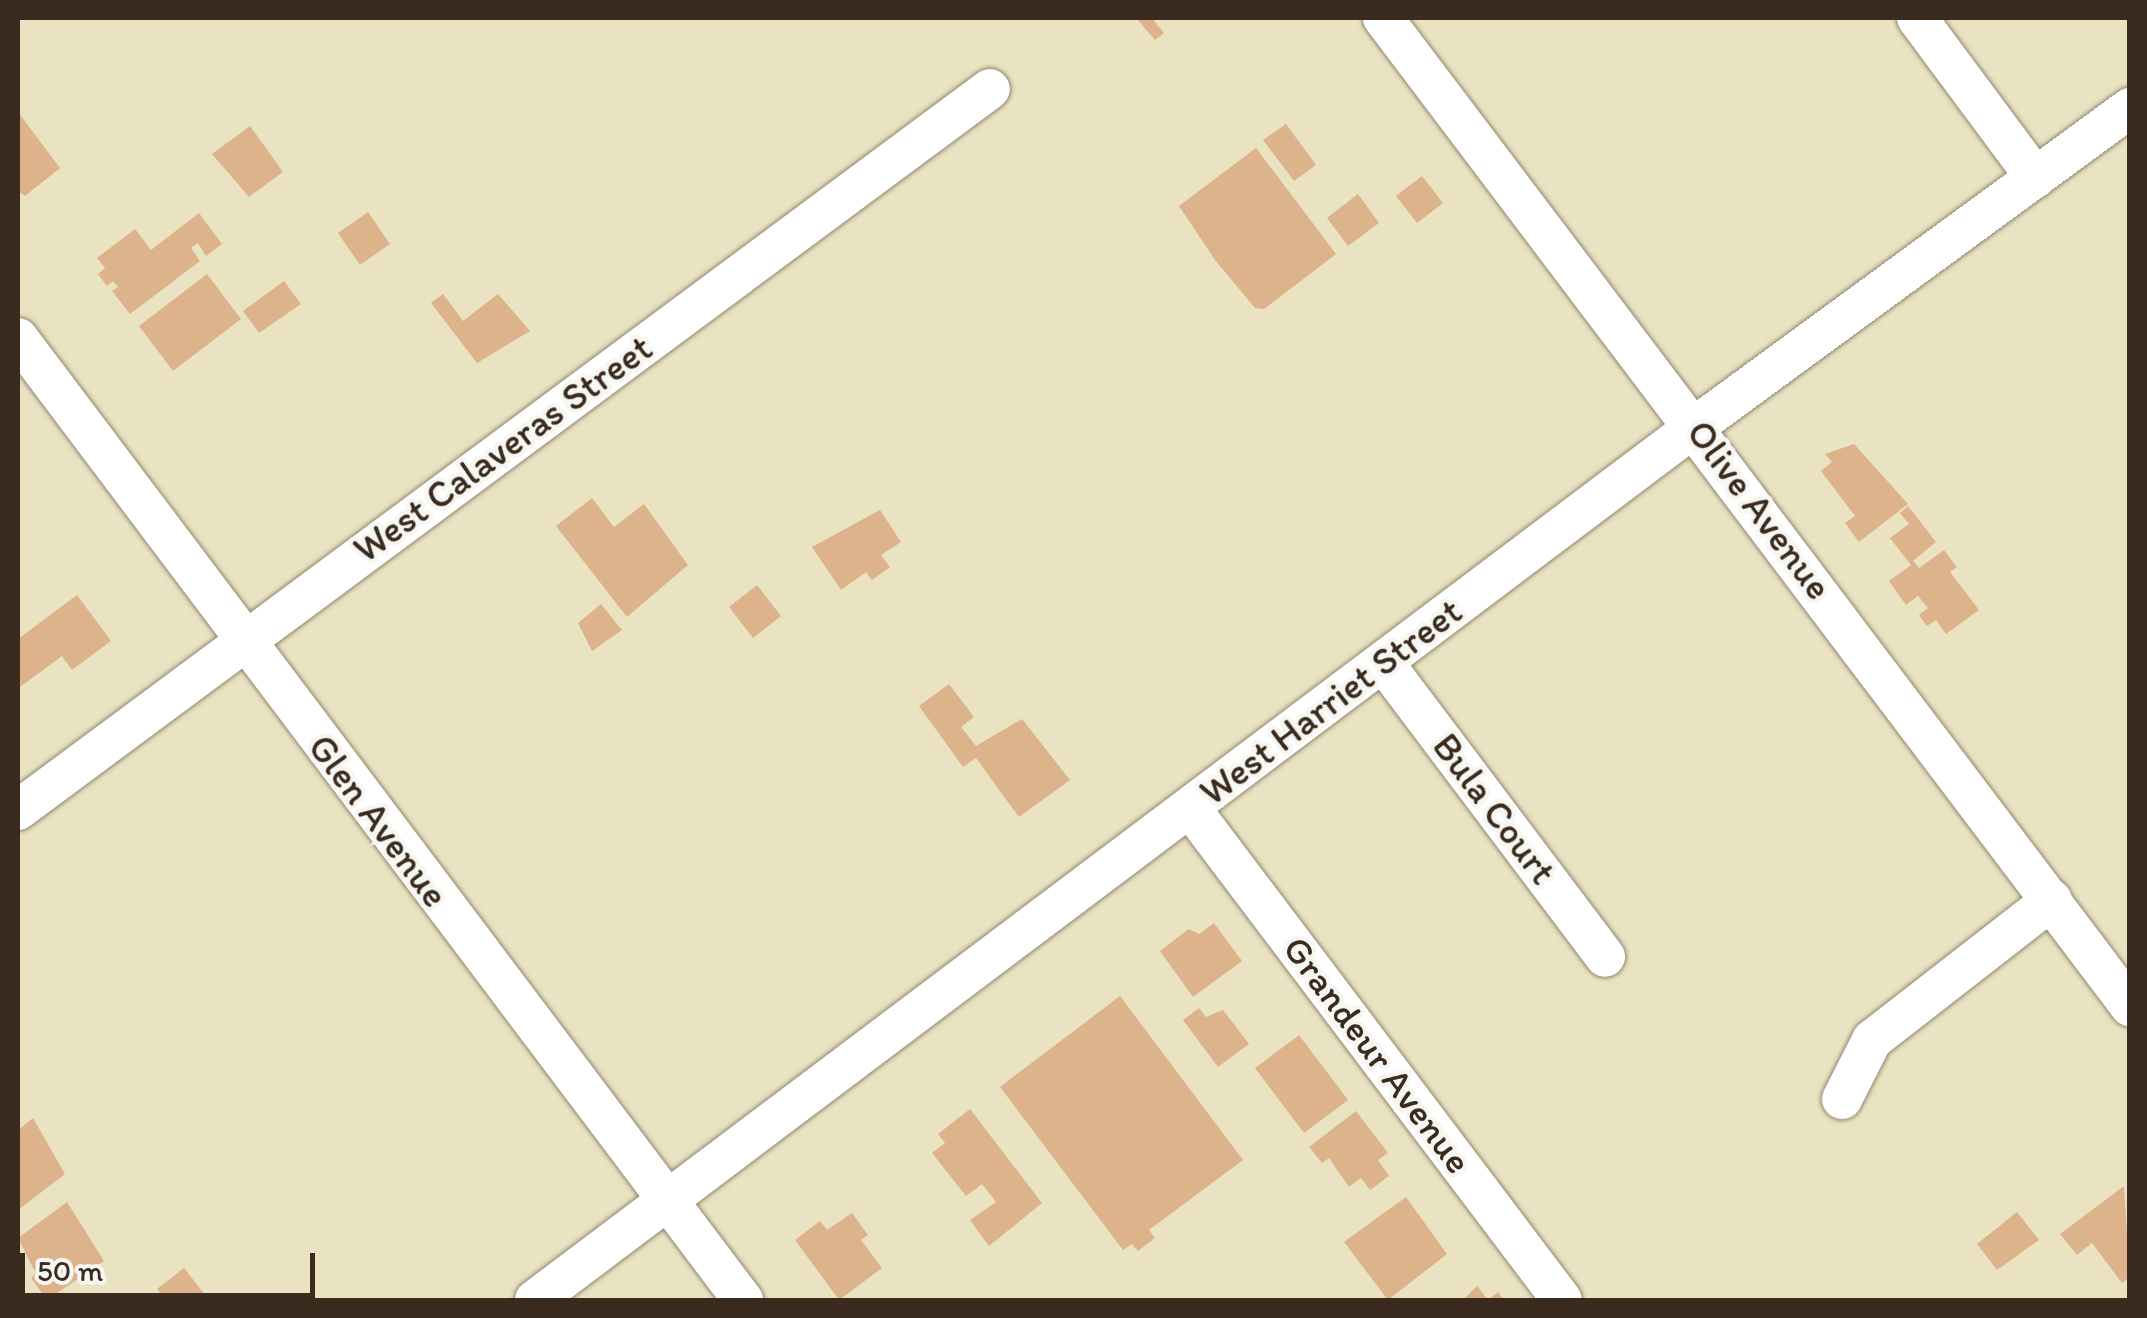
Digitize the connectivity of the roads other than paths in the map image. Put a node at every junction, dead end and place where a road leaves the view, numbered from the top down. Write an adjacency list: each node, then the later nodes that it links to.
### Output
1 (1383, 18): 7 (street, Olive Avenue)
2 (1917, 18): 5 (street)
3 (990, 89): 8 (street, West Calaveras Street)
4 (2130, 108): 5 (street, West Harriet Street)
5 (2036, 178): 7 (street, West Harriet Street)
6 (18, 338): 8 (street, Glen Avenue)
7 (1696, 425): 9 (street, West Harriet Street); 12 (street, Olive Avenue)
8 (242, 642): 11 (street, West Calaveras Street); 16 (street, Glen Avenue)
9 (1383, 662): 10 (street, West Harriet Street); 13 (street, Bula Court)
10 (1191, 809): 16 (street, West Harriet Street); 19 (street, Grandeur Avenue)
11 (18, 810)
12 (2052, 900): 14 (street, Olive Avenue); 15 (street)
13 (1604, 957)
14 (2123, 986)
15 (1842, 1098)
16 (668, 1202): 17 (street, West Harriet Street); 18 (street, Glen Avenue)
17 (536, 1300)
18 (744, 1300)
19 (1562, 1300)

